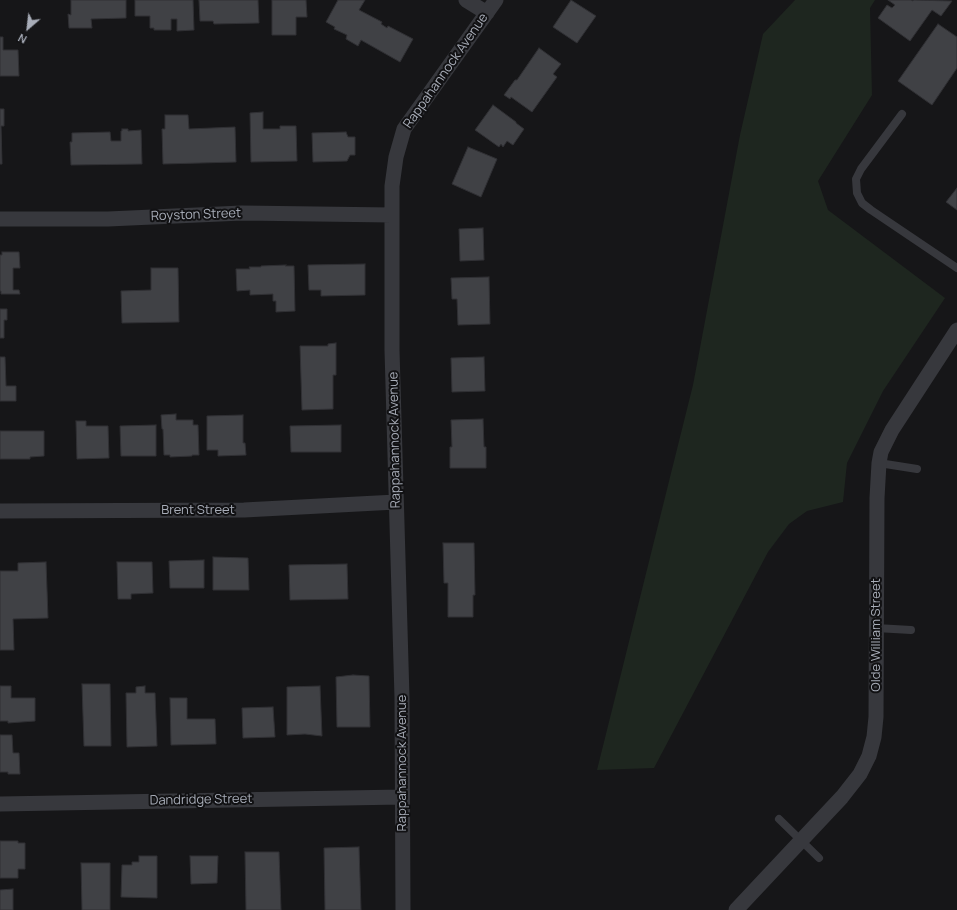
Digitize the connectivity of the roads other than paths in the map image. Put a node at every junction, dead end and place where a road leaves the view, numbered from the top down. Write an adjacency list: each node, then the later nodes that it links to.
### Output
1 (466, 0): 3 (street)
2 (496, 0): 3 (street, Rappahannock Avenue)
3 (487, 13): 5 (street, Rappahannock Avenue)
4 (902, 114): 7 (lane)
5 (392, 215): 6 (street, Royston Street); 11 (street, Rappahannock Avenue)
6 (0, 219)
7 (957, 268)
8 (957, 330): 9 (street, Olde William Street)
9 (879, 463): 10 (lane); 13 (street, Olde William Street)
10 (917, 469)
11 (396, 502): 12 (street, Brent Street); 15 (street, Rappahannock Avenue)
12 (0, 511)
13 (876, 628): 14 (lane); 18 (street, Olde William Street)
14 (911, 630)
15 (402, 797): 16 (street, Dandridge Street); 20 (street, Rappahannock Avenue)
16 (0, 804)
17 (779, 819): 18 (lane)
18 (801, 841): 19 (lane); 21 (street, Olde William Street)
19 (819, 858)
20 (403, 910)
21 (736, 910)

